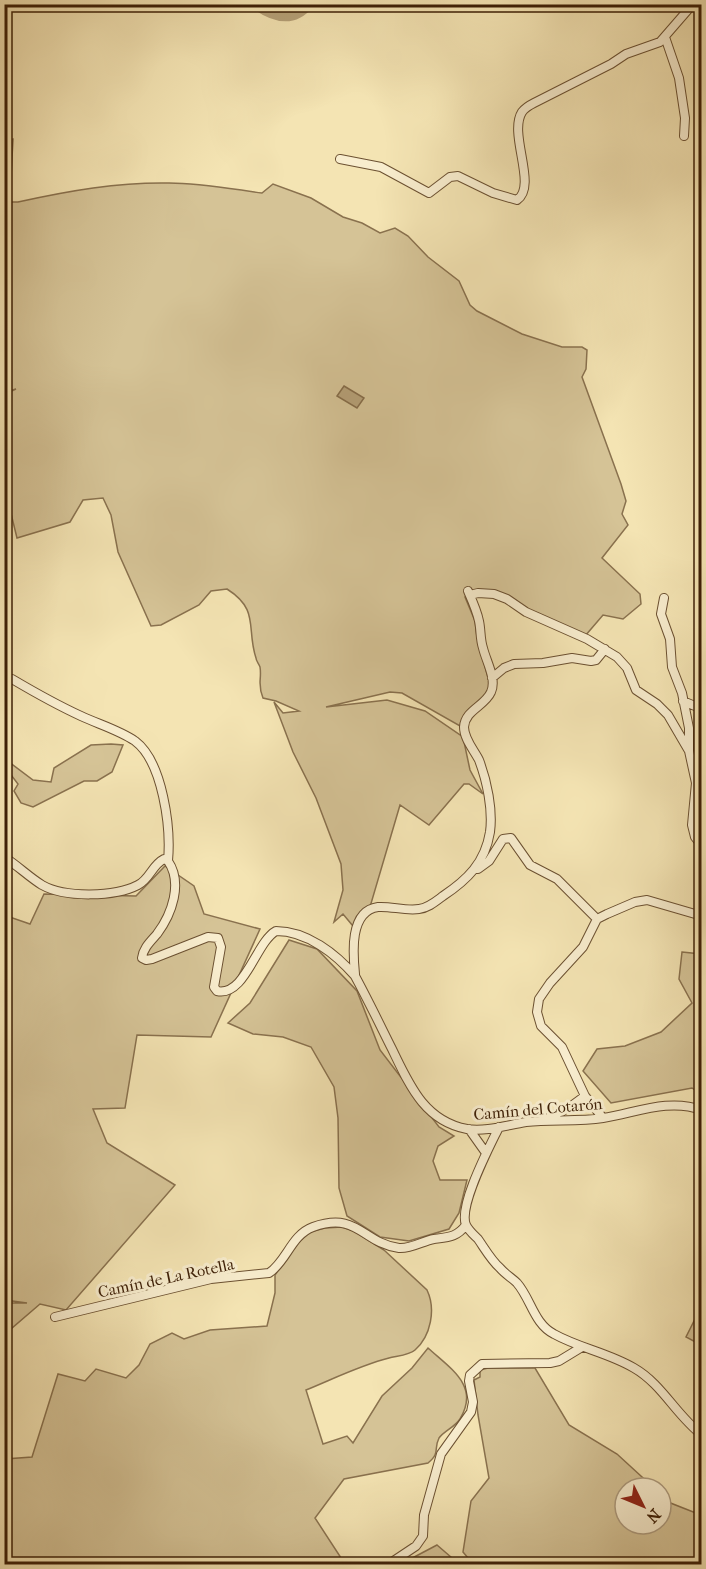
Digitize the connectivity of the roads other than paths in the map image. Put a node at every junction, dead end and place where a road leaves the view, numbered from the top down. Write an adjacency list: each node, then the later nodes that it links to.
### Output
1 (693, 4): 2 (street)
2 (665, 38): 3 (street); 4 (street)
3 (684, 136)
4 (340, 159)
5 (664, 598): 9 (street)
6 (605, 649): 8 (street); 8 (street); 11 (street)
7 (4, 677): 14 (street)
8 (492, 678): 15 (street)
9 (683, 700): 10 (street); 11 (street)
10 (702, 709)
11 (690, 751): 12 (street)
12 (702, 846)
13 (4, 857): 14 (street)
14 (168, 861): 18 (street, Camín del Cotarón)
15 (475, 869): 17 (street); 18 (street)
16 (702, 916): 17 (street)
17 (597, 919): 19 (street)
18 (356, 976): 24 (street, Camín del Cotarón)
19 (585, 1096): 21 (street); 22 (street)
20 (702, 1110): 21 (street, Camín del Cotarón)
21 (603, 1118): 22 (street, Camín del Cotarón)
22 (542, 1121): 23 (street, Camín del Cotarón)
23 (499, 1127): 24 (street, Camín del Cotarón); 25 (street)
24 (470, 1129): 25 (street)
25 (486, 1153): 26 (street)
26 (466, 1225): 27 (street, Camín de La Rotella); 28 (street)
27 (55, 1317)
28 (582, 1347): 29 (street); 30 (street)
29 (702, 1435)
30 (389, 1564)

